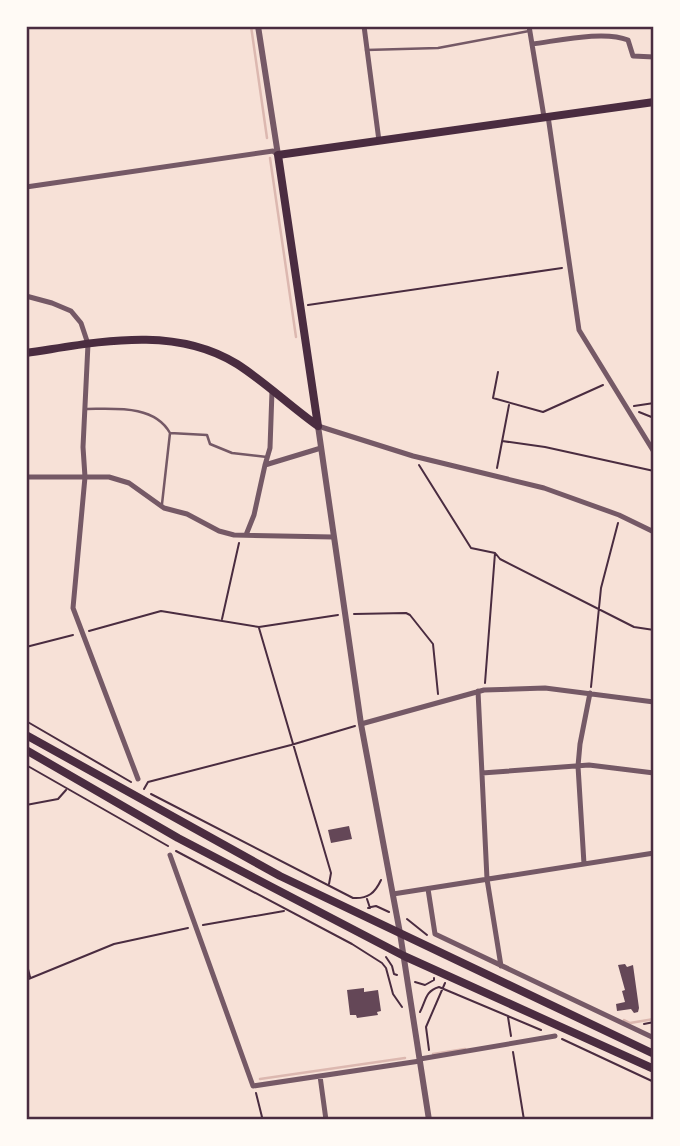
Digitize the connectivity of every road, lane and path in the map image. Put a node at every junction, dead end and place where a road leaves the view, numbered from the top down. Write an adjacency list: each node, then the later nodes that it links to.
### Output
1 (258, 26): 10 (street)
2 (364, 26): 5 (street)
3 (529, 28): 4 (street); 5 (lane)
4 (532, 44): 6 (street); 8 (street)
5 (366, 50): 9 (street)
6 (654, 57)
7 (654, 102): 8 (main road)
8 (546, 117): 9 (main road); 12 (street)
9 (379, 141): 10 (main road)
10 (278, 155): 11 (street); 14 (main road)
11 (26, 187)
12 (569, 267): 14 (path); 18 (street)
13 (26, 296): 15 (street)
14 (300, 306): 26 (main road)
15 (88, 344): 16 (main road); 19 (main road); 24 (street)
16 (26, 353)
17 (499, 372): 21 (path)
18 (611, 382): 21 (path); 23 (street)
19 (272, 391): 26 (main road); 32 (street)
20 (654, 403): 22 (path)
21 (510, 404): 28 (path)
22 (634, 406): 23 (path); 25 (path)
23 (626, 407): 30 (street)
24 (85, 409): 27 (lane); 37 (street)
25 (654, 418)
26 (318, 426): 29 (street); 31 (street)
27 (170, 433): 32 (lane); 38 (lane)
28 (502, 441): 34 (path); 35 (path)
29 (321, 448): 33 (street); 42 (street)
30 (654, 452)
31 (413, 456): 35 (street); 43 (path)
32 (267, 457): 33 (street)
33 (265, 465): 41 (street)
34 (654, 471)
35 (495, 476): 39 (street)
36 (26, 477): 37 (street)
37 (85, 477): 38 (street); 49 (street)
38 (162, 506): 41 (street)
39 (619, 515): 40 (street); 44 (path)
40 (654, 532)
41 (244, 535): 42 (street); 46 (path)
42 (333, 537): 45 (street)
43 (495, 553): 44 (path); 51 (path)
44 (598, 610): 48 (path); 52 (path)
45 (344, 614): 47 (path); 53 (path); 56 (street)
46 (222, 622): 47 (path); 49 (path)
47 (259, 627): 58 (path)
48 (654, 630)
49 (81, 633): 50 (path); 64 (street)
50 (26, 647)
51 (481, 690): 52 (street); 53 (street); 62 (street)
52 (590, 693): 54 (street); 61 (street)
53 (439, 702): 56 (street)
54 (654, 702)
55 (26, 721): 64 (path)
56 (361, 724): 58 (path); 69 (street)
57 (26, 735): 77 (main road)
58 (293, 745): 72 (path); 72 (path)
59 (26, 750): 78 (main road)
60 (26, 765): 65 (path)
61 (578, 766): 62 (street); 63 (street); 70 (street)
62 (482, 773): 71 (street)
63 (654, 773)
64 (135, 781)
65 (67, 789): 66 (path); 75 (path)
66 (26, 805)
67 (654, 853): 70 (street)
68 (170, 855): 76 (street)
69 (387, 864): 72 (path); 74 (street)
70 (584, 864): 71 (street)
71 (487, 879): 73 (street); 80 (street)
72 (329, 886)
73 (428, 889): 74 (street); 80 (street)
74 (393, 894): 77 (street)
75 (286, 911): 76 (path); 84 (path)
76 (195, 926): 81 (path); 96 (street)
77 (400, 933): 78 (street); 90 (main road)
78 (404, 956): 84 (street); 93 (main road)
79 (26, 961): 81 (path)
80 (501, 966): 88 (street)
81 (31, 978): 82 (path)
82 (26, 980)
83 (442, 990): 91 (path)
84 (414, 1014): 85 (path); 92 (street)
85 (508, 1015): 86 (path); 87 (path)
86 (555, 1036): 89 (street); 95 (path)
87 (511, 1037)
88 (654, 1038)
89 (512, 1044): 91 (street); 100 (path)
90 (654, 1054)
91 (430, 1057): 92 (street)
92 (420, 1060): 94 (street); 99 (street)
93 (654, 1069)
94 (320, 1076): 96 (street); 98 (street)
95 (654, 1082)
96 (253, 1086): 97 (path)
97 (258, 1120)
98 (326, 1120)
99 (429, 1120)
100 (524, 1120)

